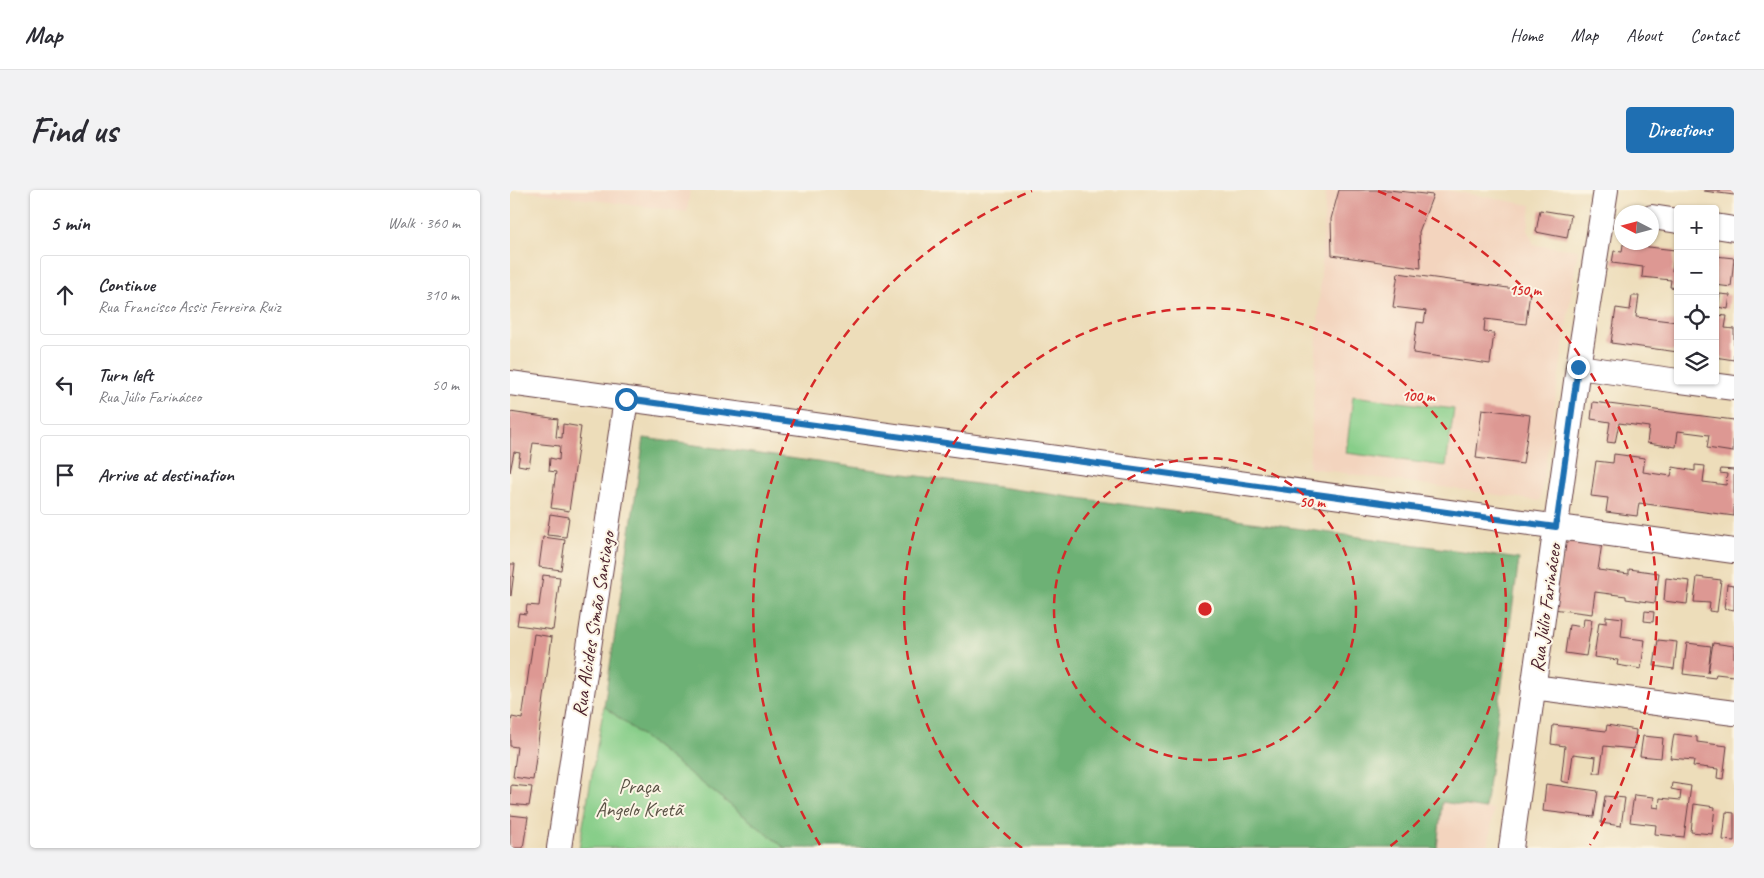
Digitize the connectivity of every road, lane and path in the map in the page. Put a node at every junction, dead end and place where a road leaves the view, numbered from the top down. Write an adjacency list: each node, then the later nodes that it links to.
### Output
1 (1610, 204): 6 (street, Rua Júlio Farináceo)
2 (1659, 218): 3 (street)
3 (1674, 220)
4 (1719, 227): 5 (street)
5 (1734, 229)
6 (1578, 367): 7 (street); 12 (street, Rua Júlio Farináceo)
7 (1674, 380)
8 (510, 383): 11 (street)
9 (1711, 385): 10 (street)
10 (1734, 388)
11 (626, 399): 12 (street); 16 (street, Rua Alcides Simão Santiago)
12 (1556, 527): 13 (street); 14 (street, Rua Júlio Farináceo)
13 (1734, 551)
14 (1534, 687): 15 (street); 17 (street, Rua Júlio Farináceo)
15 (1734, 713)
16 (559, 848)
17 (1513, 848)

